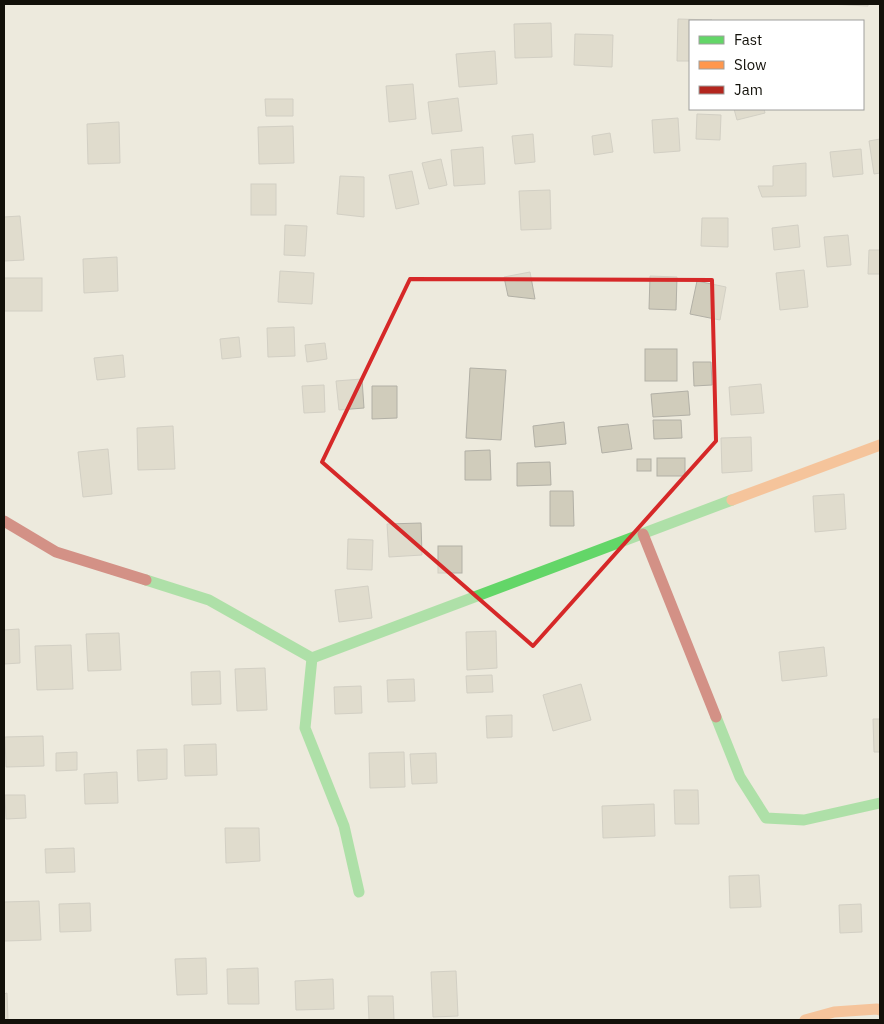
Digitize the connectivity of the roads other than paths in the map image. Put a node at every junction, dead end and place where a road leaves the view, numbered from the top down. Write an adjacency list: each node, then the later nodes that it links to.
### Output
1 (880, 445): 3 (street)
2 (4, 522): 4 (street)
3 (643, 534): 4 (street); 5 (street)
4 (312, 658): 6 (street)
5 (880, 803)
6 (359, 892)
7 (880, 1010): 8 (street)
8 (805, 1020)

